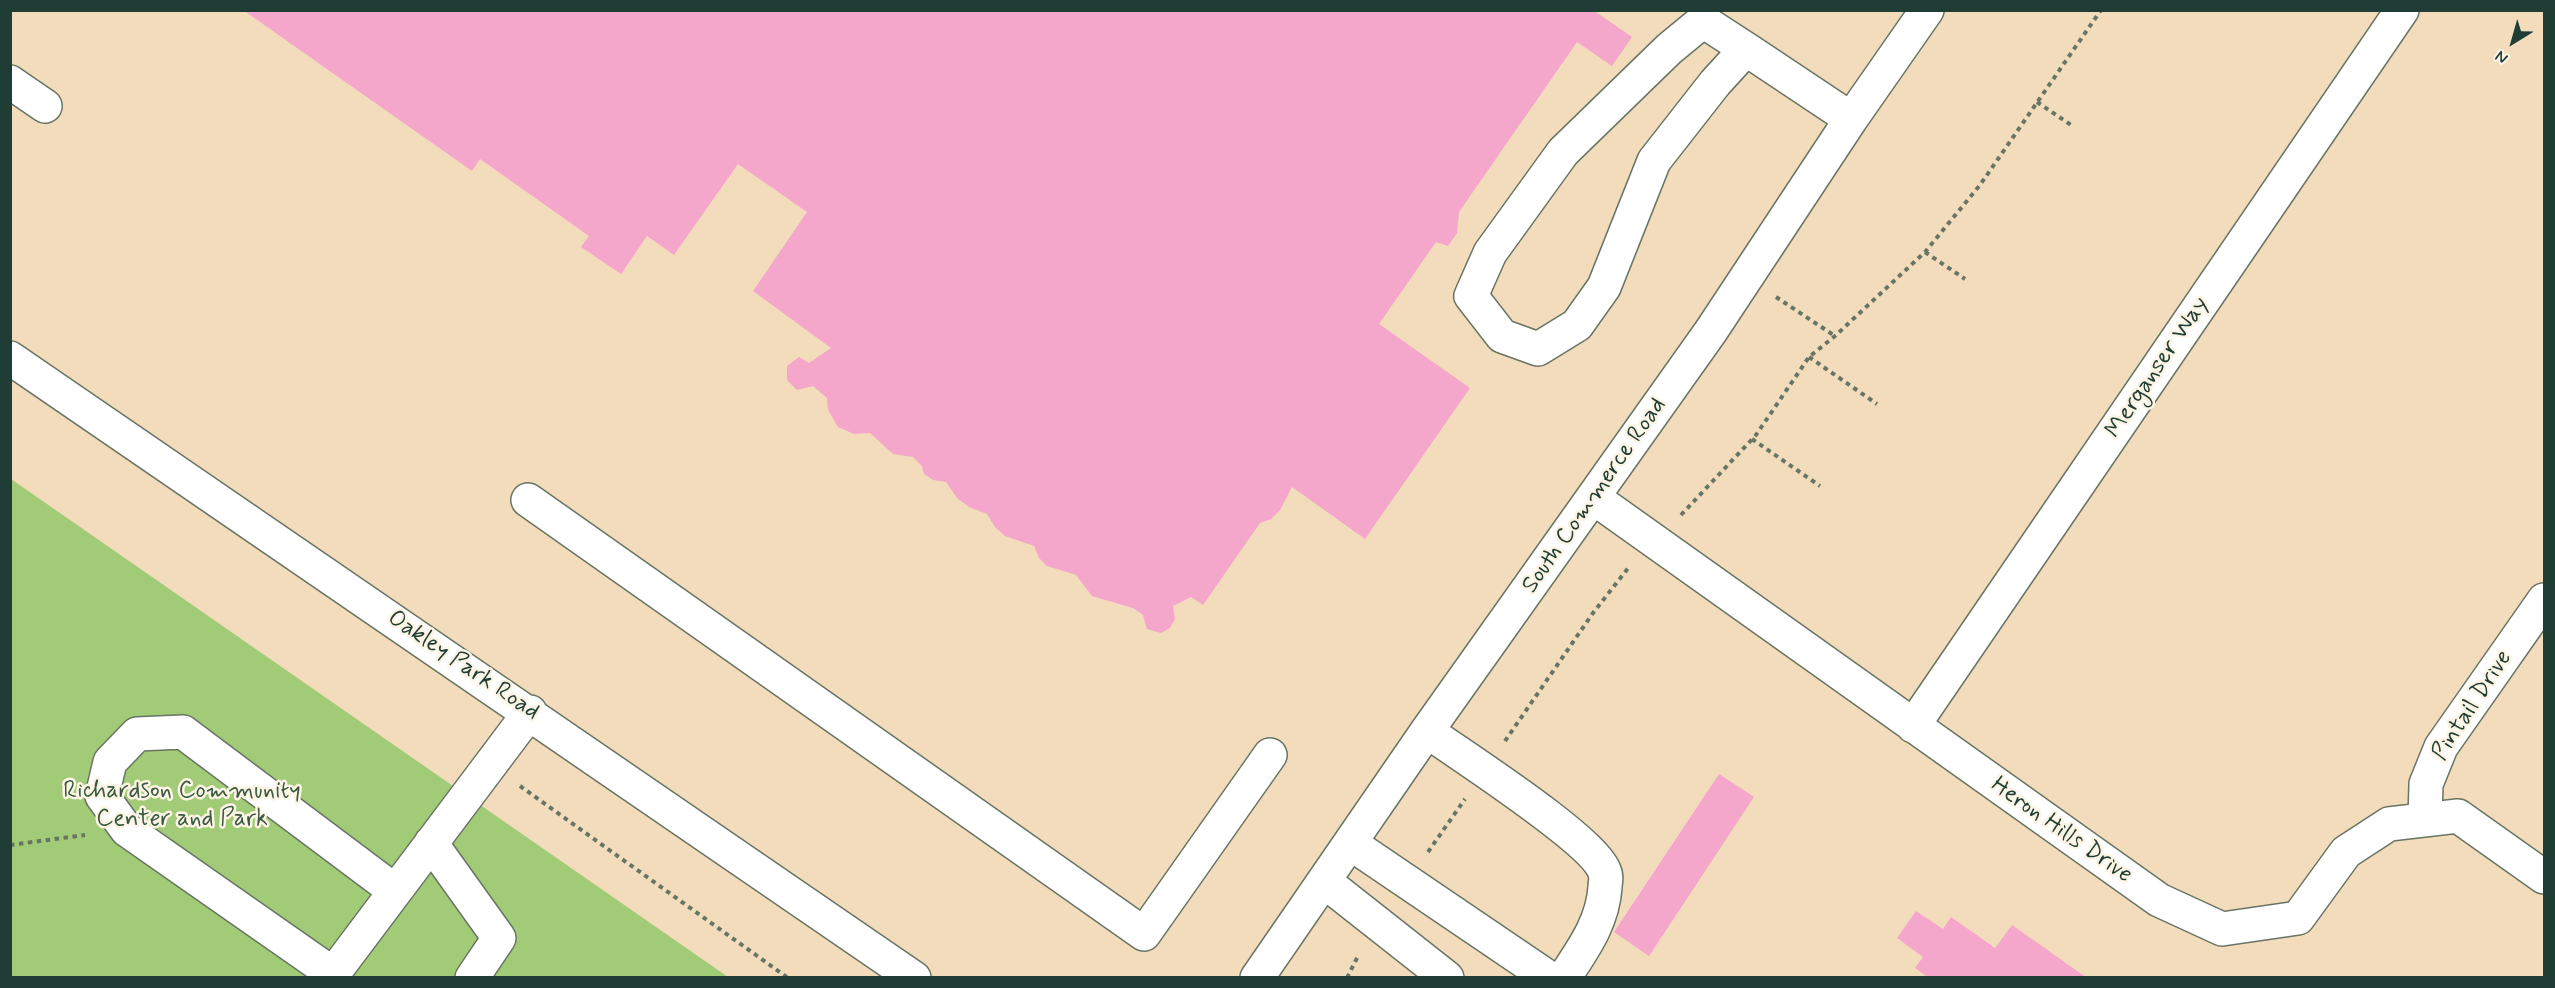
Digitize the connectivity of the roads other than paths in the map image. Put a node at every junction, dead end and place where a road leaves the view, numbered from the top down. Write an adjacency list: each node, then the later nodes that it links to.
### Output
1 (1927, 10): 7 (street, South Commerce Road)
2 (2403, 10): 13 (street, Merganser Way)
3 (1695, 16): 4 (street); 4 (street)
4 (1746, 49): 7 (street)
5 (10, 82): 6 (street)
6 (45, 106)
7 (1851, 119): 9 (street, South Commerce Road)
8 (10, 357): 12 (street, Oakley Park Road)
9 (1594, 498): 13 (street, Heron Hills Drive); 14 (street, South Commerce Road)
10 (528, 500): 15 (street)
11 (2544, 600): 16 (street, Pintail Drive)
12 (530, 712): 17 (street); 24 (street, Oakley Park Road)
13 (1913, 726): 16 (street, Heron Hills Drive)
14 (1427, 731): 18 (street, South Commerce Road); 28 (street)
15 (1270, 755)
16 (2425, 820): 19 (street, Heron Hills Drive)
17 (431, 843): 21 (street); 23 (street)
18 (1350, 843): 20 (street, South Commerce Road); 27 (street)
19 (2544, 877)
20 (1324, 880): 25 (street, South Commerce Road); 26 (street)
21 (395, 891): 22 (street); 22 (street)
22 (333, 976)
23 (471, 978)
24 (914, 978)
25 (1257, 978)
26 (1447, 978)
27 (1549, 978)
28 (1564, 978)

